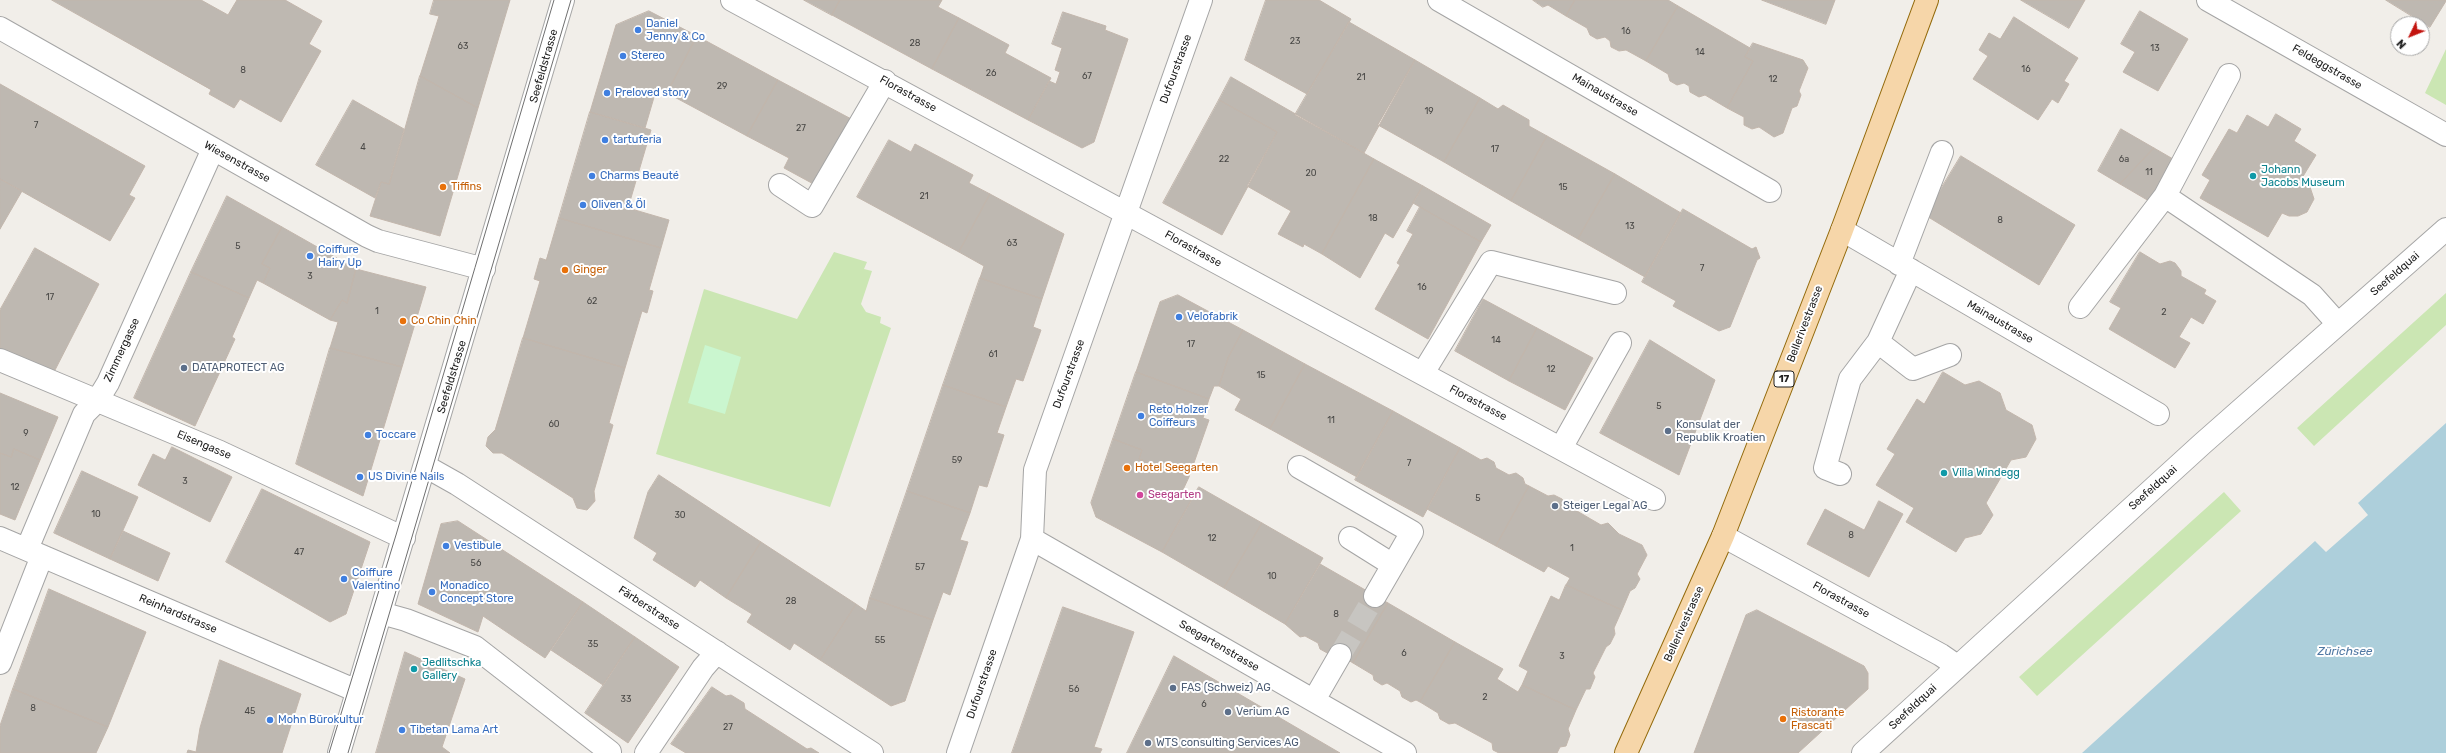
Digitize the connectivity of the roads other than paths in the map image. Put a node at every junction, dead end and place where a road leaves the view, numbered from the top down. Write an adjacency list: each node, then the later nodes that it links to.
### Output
1 (563, 0): 20 (street, Seefeldstrasse)
2 (732, 0): 9 (street, Florastrasse)
3 (1201, 0): 16 (street, Dufourstrasse)
4 (1439, 0): 14 (street, Mainaustrasse)
5 (1927, 0): 18 (main road, Bellerivestrasse / 17)
6 (2208, 0): 10 (street, Feldeggstrasse)
7 (0, 28): 11 (street, Wiesenstrasse)
8 (2229, 75): 15 (street)
9 (885, 81): 13 (street); 16 (street, Florastrasse)
10 (2446, 135)
11 (213, 149): 20 (street, Wiesenstrasse); 29 (street, Zimmergasse)
12 (1942, 152): 19 (street)
13 (780, 185)
14 (1770, 191)
15 (2165, 196): 22 (street); 23 (street)
16 (1125, 213): 28 (street, Florastrasse); 40 (street, Dufourstrasse)
17 (2446, 229): 23 (street, Seefeldquai)
18 (1842, 230): 19 (street, Mainaustrasse); 36 (main road, Bellerivestrasse / 17)
19 (1905, 267): 24 (street); 30 (street, Mainaustrasse)
20 (484, 270): 32 (street, Seefeldstrasse)
21 (1615, 293): 28 (street)
22 (2080, 307)
23 (2338, 324): 48 (street, Seefeldquai)
24 (1878, 342): 26 (street); 34 (street)
25 (1620, 343): 31 (street)
26 (1950, 354)
27 (0, 360): 29 (street, Eisengasse)
28 (1423, 374): 31 (street, Florastrasse)
29 (97, 400): 38 (street, Eisengasse); 41 (street, Zimmergasse)
30 (2158, 414)
31 (1561, 448): 35 (street, Florastrasse)
32 (425, 466): 38 (street, Seefeldstrasse); 45 (street, Färberstrasse)
33 (1298, 467): 42 (street)
34 (1840, 474)
35 (1654, 499)
36 (1723, 536): 48 (street, Florastrasse); 57 (main road, Bellerivestrasse / 17)
37 (0, 538): 41 (street, Reinhardstrasse)
38 (404, 538): 44 (street, Seefeldstrasse)
39 (1350, 538): 42 (street)
40 (1032, 539): 50 (street, Seegartenstrasse); 55 (street, Dufourstrasse)
41 (35, 553): 47 (street, Zimmergasse); 49 (street, Reinhardstrasse)
42 (1393, 565): 43 (street)
43 (1375, 596)
44 (381, 613): 49 (street, Seefeldstrasse); 51 (street)
45 (717, 652): 53 (street); 54 (street, Färberstrasse)
46 (1340, 655): 50 (street)
47 (0, 663)
48 (1957, 666): 58 (street, Seefeldquai)
49 (357, 691): 52 (street, Seefeldstrasse)
50 (1314, 700): 56 (street, Seegartenstrasse)
51 (610, 752)
52 (339, 753)
53 (646, 753)
54 (872, 753)
55 (958, 753)
56 (1405, 753)
57 (1626, 753)
58 (1864, 753)

